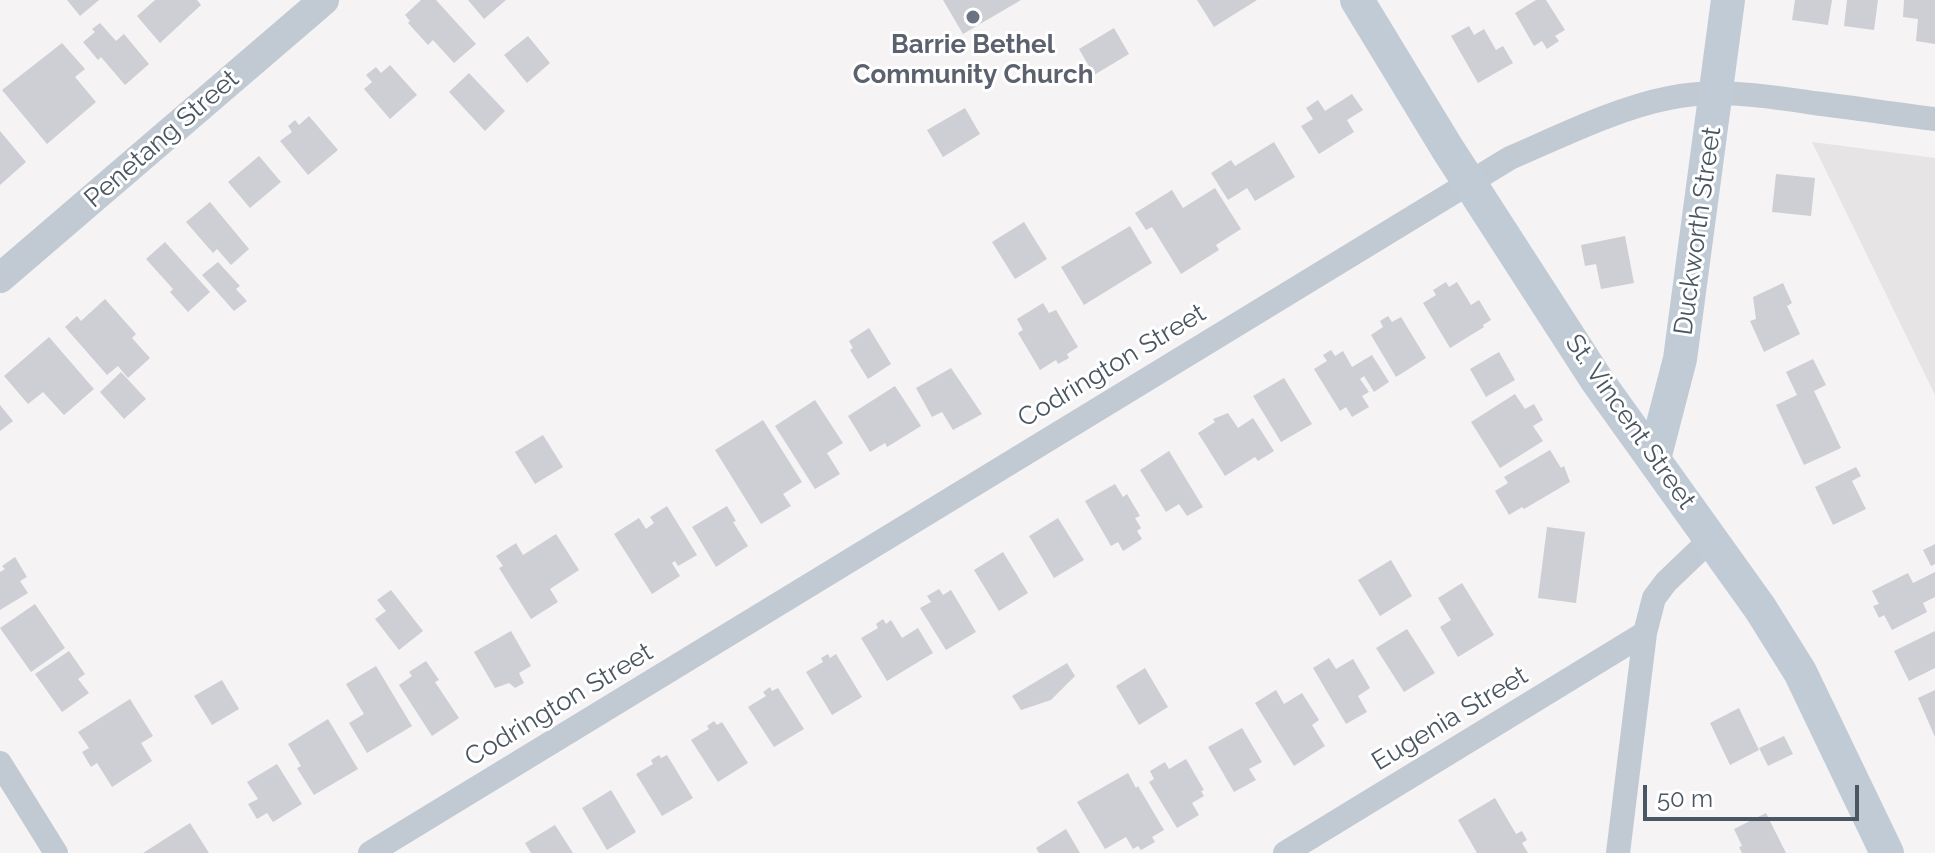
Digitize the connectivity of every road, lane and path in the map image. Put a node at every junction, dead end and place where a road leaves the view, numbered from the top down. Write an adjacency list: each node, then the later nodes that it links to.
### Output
1 (324, 0): 7 (street, Penetang Street)
2 (1357, 0): 6 (main road, St. Vincent Street)
3 (1728, 0): 4 (main road, Duckworth Street)
4 (1717, 92): 5 (street, Codrington Street); 6 (street, Codrington Street); 8 (main road, Duckworth Street)
5 (1935, 119)
6 (1469, 181): 8 (main road, St. Vincent Street); 13 (street, Codrington Street)
7 (0, 278)
8 (1654, 459): 9 (main road, St. Vincent Street)
9 (1711, 539): 10 (street); 16 (main road, St. Vincent Street)
10 (1645, 633): 14 (street, Eugenia Street); 15 (street)
11 (0, 763): 12 (street)
12 (56, 853)
13 (370, 853)
14 (1285, 853)
15 (1618, 853)
16 (1887, 853)

